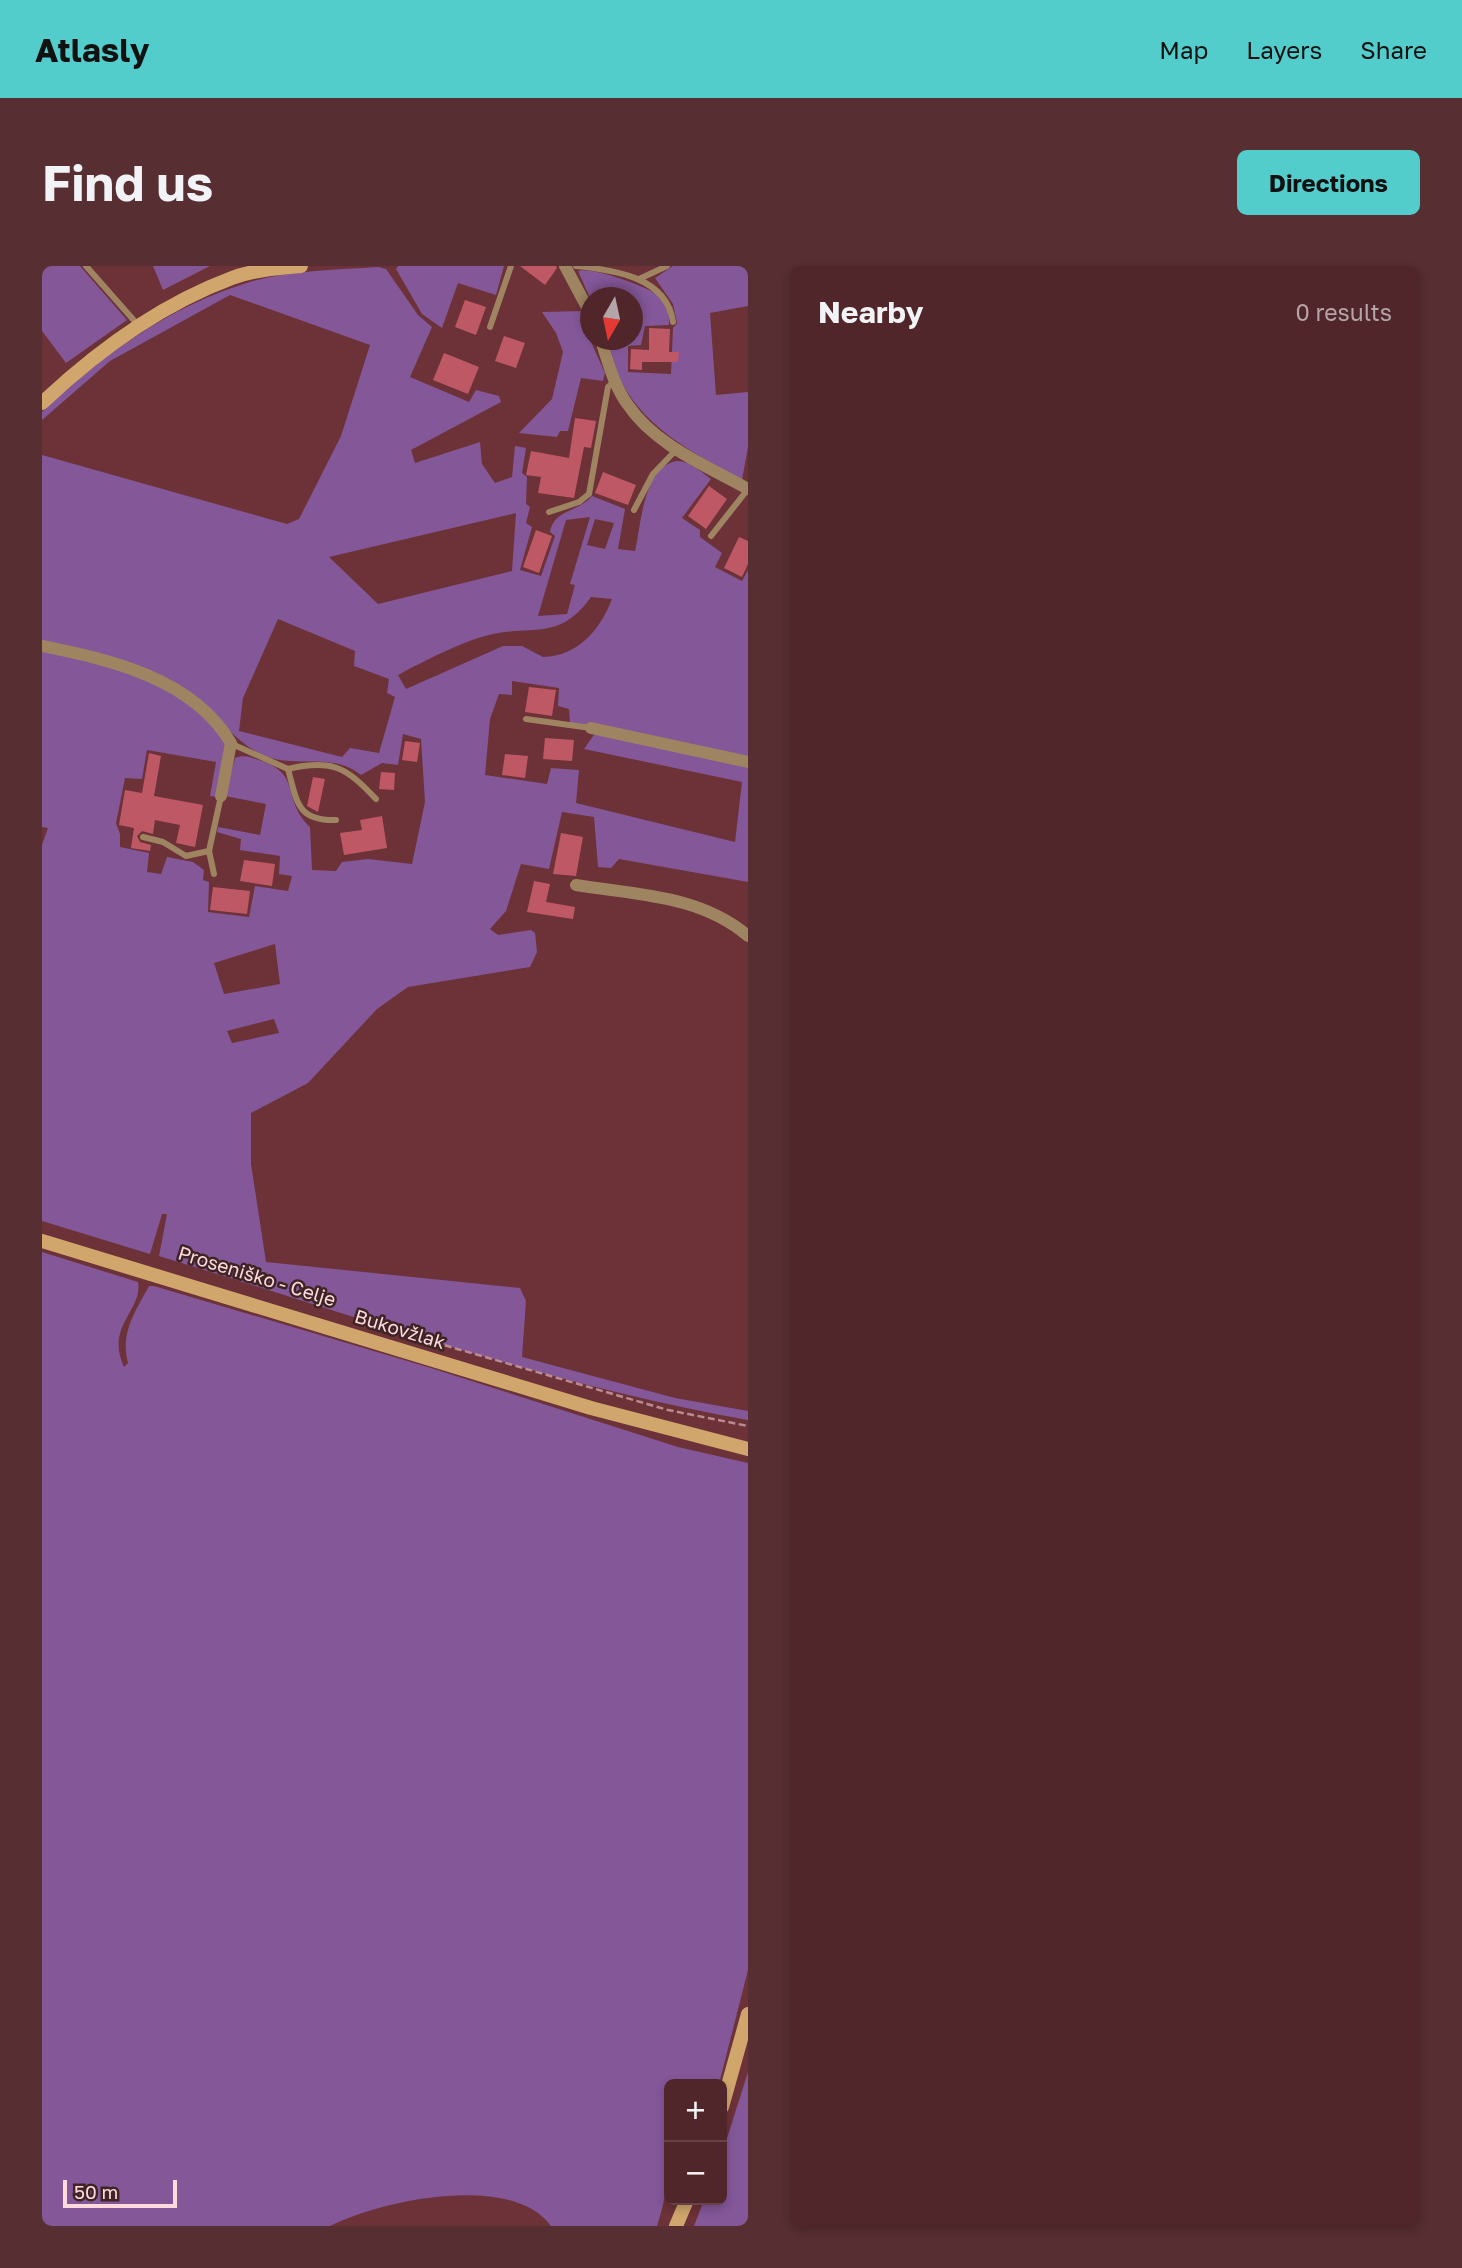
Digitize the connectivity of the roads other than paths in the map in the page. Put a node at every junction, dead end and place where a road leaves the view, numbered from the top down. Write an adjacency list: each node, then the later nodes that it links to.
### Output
1 (86, 266): 11 (lane)
2 (301, 266): 7 (main road)
3 (511, 266): 12 (lane)
4 (565, 266): 9 (street)
5 (576, 266): 8 (lane)
6 (667, 266): 8 (lane)
7 (284, 267): 11 (main road)
8 (639, 279): 10 (lane)
9 (580, 294)
10 (673, 322)
11 (140, 327): 15 (main road)
12 (490, 327)
13 (604, 350): 14 (street)
14 (615, 380): 16 (street); 19 (lane)
15 (42, 402)
16 (678, 449): 17 (street); 18 (lane)
17 (748, 489): 20 (lane)
18 (634, 510)
19 (549, 512)
20 (711, 536)
21 (42, 646): 24 (street)
22 (526, 719): 23 (lane)
23 (591, 728): 25 (street)
24 (231, 743): 26 (lane); 27 (street)
25 (748, 762)
26 (288, 769): 28 (lane); 29 (lane)
27 (221, 796): 31 (lane)
28 (376, 799)
29 (336, 820)
30 (143, 837): 31 (lane)
31 (209, 851): 32 (lane)
32 (214, 874)
33 (576, 885): 34 (street)
34 (748, 936)
35 (42, 1241): 36 (main road, Bukovžlak)
36 (748, 1448)
37 (748, 2014): 38 (main road)
38 (727, 2089)
39 (685, 2205): 40 (main road)
40 (676, 2226)

